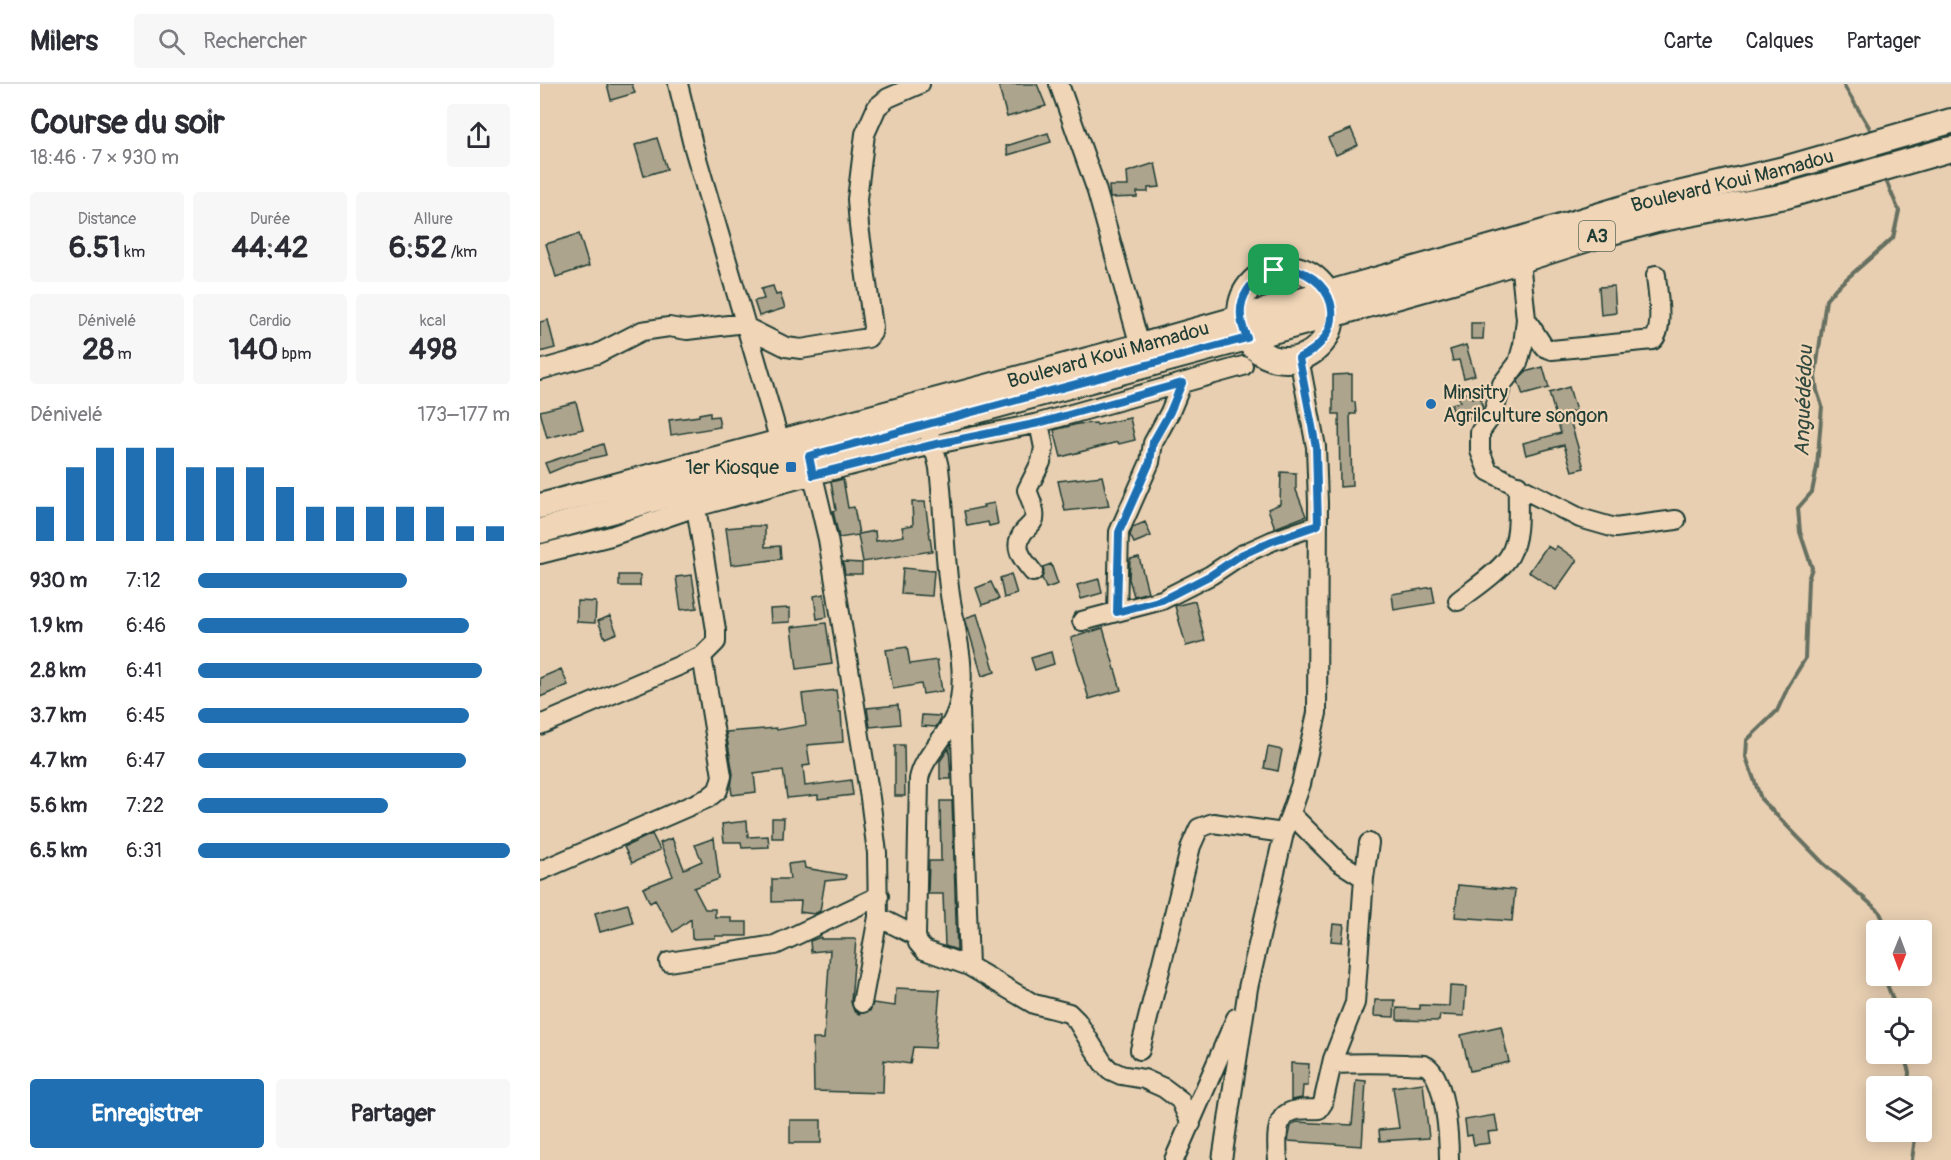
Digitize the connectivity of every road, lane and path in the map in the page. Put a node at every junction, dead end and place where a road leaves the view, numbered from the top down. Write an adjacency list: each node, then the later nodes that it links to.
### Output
1 (678, 84): 10 (street)
2 (920, 84): 10 (street)
3 (1059, 84): 12 (street)
4 (1951, 121): 8 (main road, Boulevard Koui Mamadou / A3)
5 (1951, 149): 6 (main road, Boulevard Koui Mamadou / A3)
6 (1520, 261): 8 (main road, Boulevard Koui Mamadou / A3); 9 (street)
7 (1656, 275): 9 (street)
8 (1330, 304): 11 (main road, Boulevard Koui Mamadou / A3); 11 (main road); 13 (main road)
9 (1526, 320): 21 (street)
10 (746, 325): 15 (street); 19 (street)
11 (1243, 328): 12 (main road, Boulevard Koui Mamadou / A3); 13 (main road); 18 (main road, Boulevard Koui Mamadou / A3)
12 (1140, 346): 19 (main road, Boulevard Koui Mamadou / A3)
13 (1299, 358): 25 (street)
14 (1244, 366): 16 (street)
15 (540, 370)
16 (1182, 383): 17 (street); 30 (street)
17 (1039, 423): 18 (street); 28 (street)
18 (930, 435): 20 (main road, Boulevard Koui Mamadou / A3); 33 (street)
19 (780, 442): 22 (main road, Boulevard Koui Mamadou / A3)
20 (811, 466): 23 (street); 26 (main road, Boulevard Koui Mamadou / A3); 40 (street)
21 (1518, 485): 24 (street); 29 (street)
22 (540, 506)
23 (696, 507): 27 (street); 32 (street)
24 (1676, 520)
25 (1318, 525): 30 (street); 35 (street)
26 (540, 531)
27 (540, 554)
28 (1033, 572)
29 (1458, 601)
30 (1117, 612): 31 (street)
31 (1082, 621)
32 (702, 656): 34 (street); 38 (street)
33 (960, 700): 42 (street); 44 (street)
34 (540, 725)
35 (1291, 814): 36 (street); 39 (street)
36 (1284, 833): 45 (street); 47 (street)
37 (1369, 843): 39 (street)
38 (540, 871)
39 (1364, 878): 48 (street)
40 (879, 896): 41 (street); 43 (street)
41 (878, 917): 42 (street); 46 (street)
42 (916, 936): 44 (street)
43 (669, 962)
44 (969, 966): 49 (street)
45 (1248, 988): 49 (street); 51 (street)
46 (862, 1003)
47 (1140, 1050)
48 (1332, 1064): 52 (street); 53 (street)
49 (1191, 1124): 50 (street)
50 (1174, 1160)
51 (1222, 1160)
52 (1278, 1160)
53 (1449, 1160)

